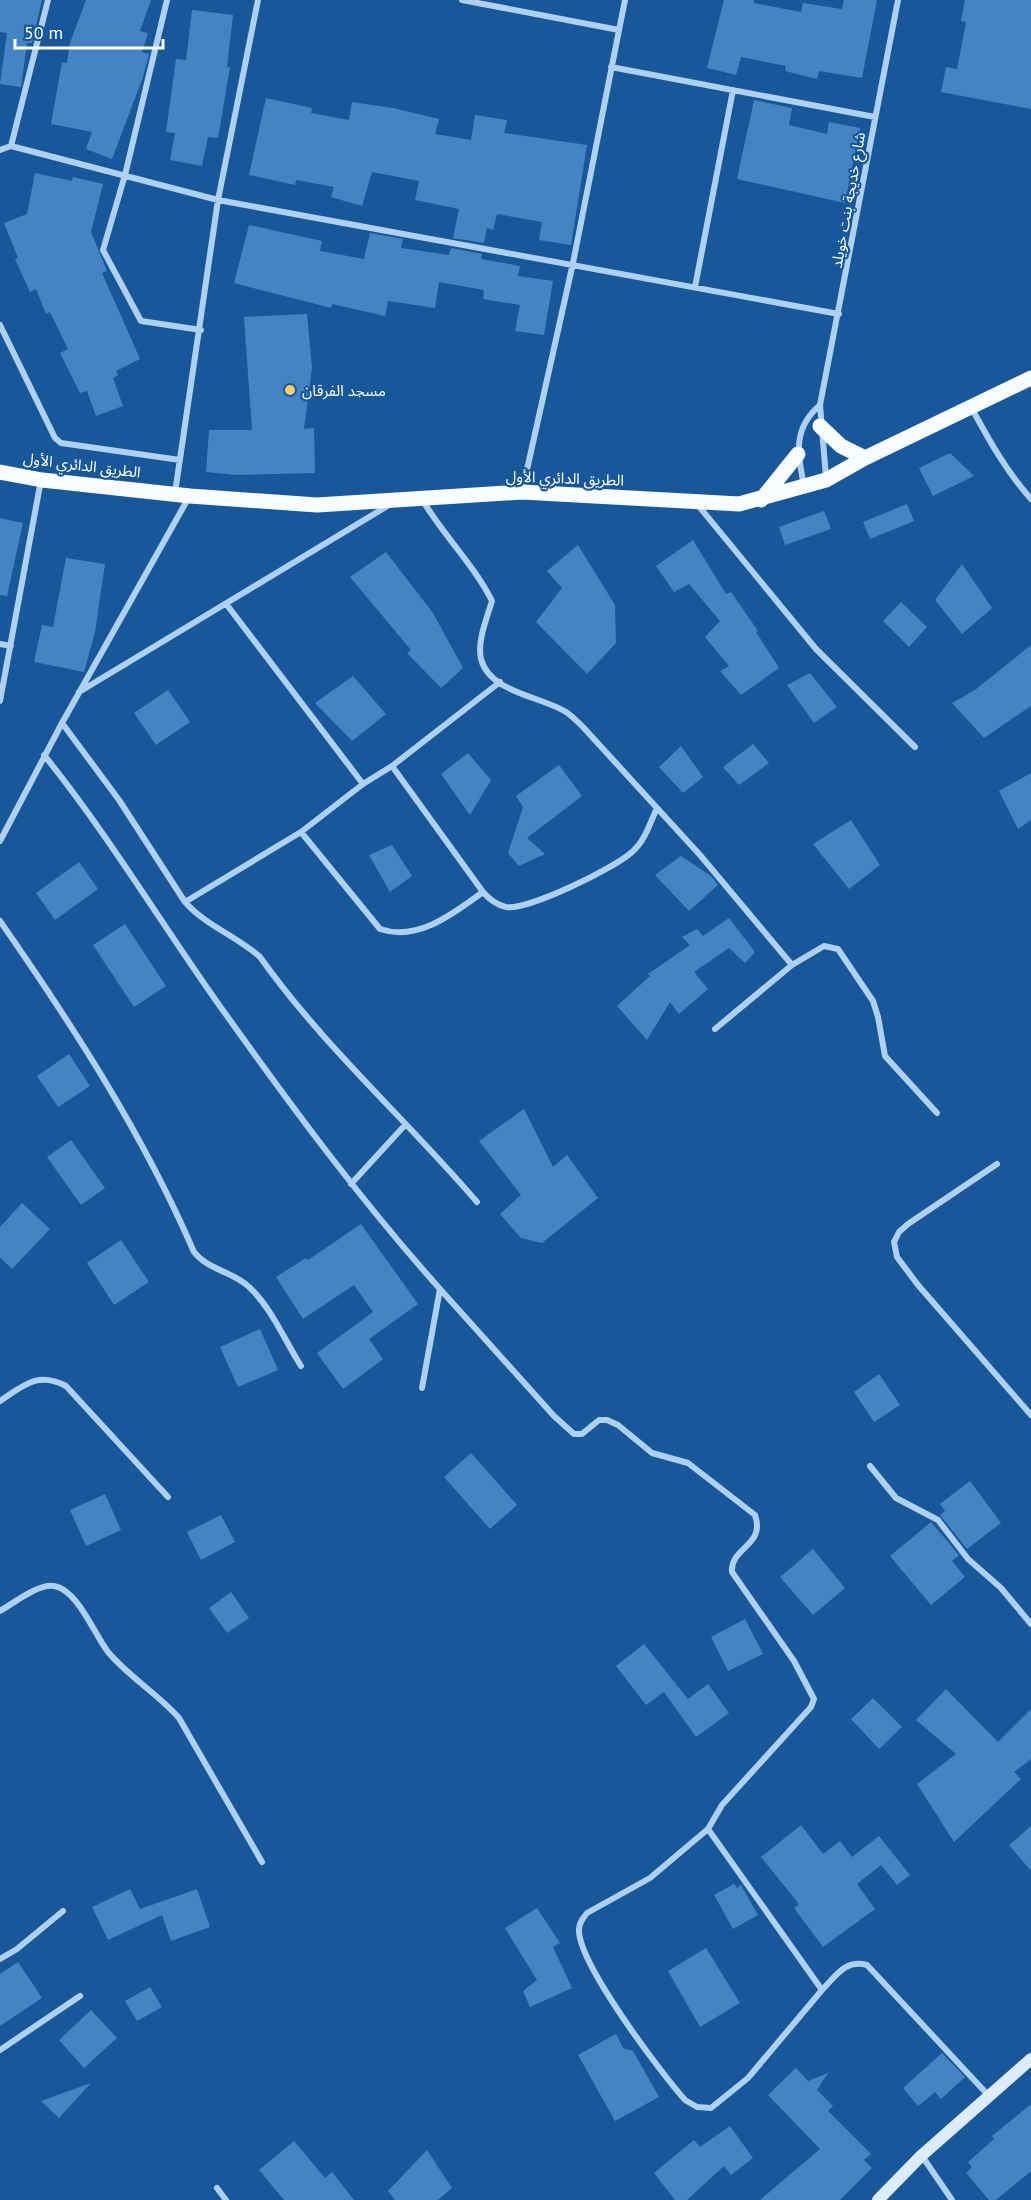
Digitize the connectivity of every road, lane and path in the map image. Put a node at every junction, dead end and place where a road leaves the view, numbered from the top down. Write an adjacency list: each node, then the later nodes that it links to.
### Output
1 (48, 0): 11 (street)
2 (167, 0): 13 (street)
3 (258, 0): 14 (street)
4 (463, 0): 7 (street)
5 (625, 0): 7 (street)
6 (898, 0): 10 (street, شارع خديجة بنت خويلد)
7 (619, 30): 8 (street)
8 (611, 67): 9 (street); 15 (street)
9 (734, 90): 10 (street); 16 (street)
10 (875, 117): 17 (street, شارع خديجة بنت خويلد)
11 (11, 146): 12 (street); 13 (street)
12 (0, 150)
13 (125, 175): 14 (street); 19 (street)
14 (218, 200): 15 (street); 19 (street)
15 (573, 263): 16 (street); 31 (street)
16 (695, 287): 17 (street)
17 (839, 314): 21 (street, شارع خديجة بنت خويلد)
18 (0, 325): 26 (street)
19 (201, 330): 26 (street)
20 (1031, 378): 22 (main road, الطريق الدائري الأول)
21 (819, 405): 23 (street); 24 (street)
22 (971, 406): 25 (main road, الطريق الدائري الأول); 33 (street)
23 (820, 426): 25 (main road); 29 (street)
24 (798, 454): 30 (street); 35 (main road)
25 (865, 458): 29 (main road, الطريق الدائري الأول)
26 (180, 460): 32 (street)
27 (0, 472): 28 (main road, الطريق الدائري الأول)
28 (42, 480): 32 (main road, الطريق الدائري الأول); 40 (street)
29 (826, 480): 30 (main road, الطريق الدائري الأول)
30 (804, 488): 35 (main road, الطريق الدائري الأول)
31 (522, 492): 34 (main road, الطريق الدائري الأول); 36 (main road, الطريق الدائري الأول)
32 (182, 495): 37 (main road, الطريق الدائري الأول); 42 (street)
33 (1031, 499)
34 (423, 500): 37 (main road, الطريق الدائري الأول); 41 (street)
35 (761, 500): 36 (main road, الطريق الدائري الأول)
36 (695, 501): 45 (street)
37 (394, 502): 38 (street)
38 (227, 605): 42 (street); 48 (street)
39 (0, 644): 40 (street)
40 (11, 646): 43 (street)
41 (500, 682): 47 (street); 49 (street)
42 (79, 692): 44 (street)
43 (0, 701)
44 (62, 723): 46 (street); 53 (street)
45 (915, 747)
46 (44, 755): 51 (street); 60 (street)
47 (392, 766): 48 (street); 52 (street)
48 (363, 784): 50 (street)
49 (657, 808): 52 (street); 55 (street)
50 (301, 832): 52 (street); 53 (street)
51 (0, 841)
52 (483, 892)
53 (185, 902): 58 (street)
54 (0, 921): 63 (street)
55 (792, 965): 56 (street); 57 (street)
56 (715, 1029)
57 (937, 1113)
58 (405, 1125): 60 (street); 61 (street)
59 (997, 1164): 66 (street)
60 (351, 1184): 62 (street)
61 (477, 1202)
62 (440, 1288): 64 (street); 71 (street)
63 (301, 1366)
64 (422, 1388)
65 (0, 1401): 68 (street)
66 (1031, 1415)
67 (870, 1466): 70 (street)
68 (168, 1497)
69 (0, 1611): 72 (street)
70 (1031, 1624)
71 (708, 1829): 75 (street); 75 (street)
72 (262, 1862)
73 (63, 1911): 74 (street)
74 (0, 1959)
75 (822, 1990): 79 (street)
76 (80, 1996): 77 (street)
77 (0, 2050)
78 (1031, 2059): 79 (street)
79 (989, 2096): 80 (street)
80 (921, 2156): 83 (street); 84 (street)
81 (217, 2188): 82 (street)
82 (226, 2200)
83 (878, 2200)
84 (952, 2200)

